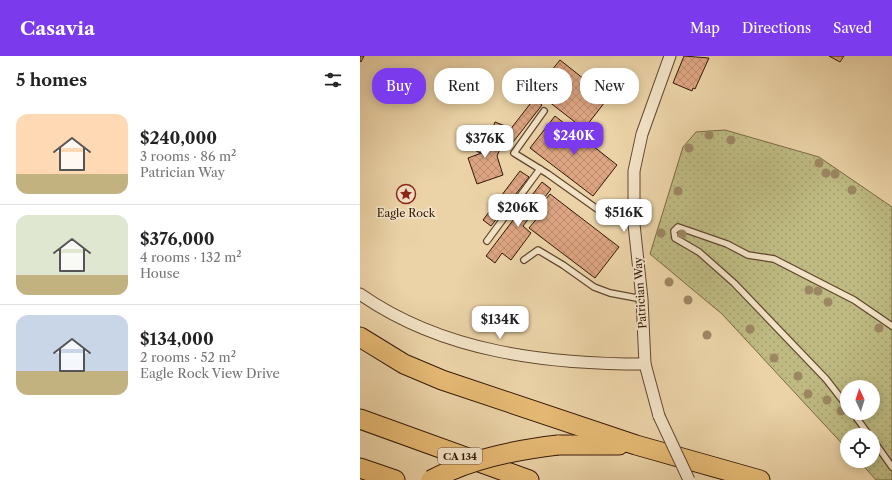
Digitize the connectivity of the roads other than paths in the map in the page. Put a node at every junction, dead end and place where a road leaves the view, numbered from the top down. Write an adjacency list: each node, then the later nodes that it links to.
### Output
1 (670, 56): 4 (street, Patrician Way)
2 (544, 111): 3 (lane)
3 (540, 169): 4 (lane); 5 (lane)
4 (634, 224): 8 (street, Patrician Way)
5 (487, 241)
6 (524, 260): 8 (lane)
7 (360, 294): 11 (street)
8 (642, 299): 11 (street, Patrician Way)
9 (892, 326): 12 (lane)
10 (360, 338): 16 (highway)
11 (645, 364): 23 (street, Patrician Way, bridge)
12 (840, 397)
13 (360, 419): 15 (highway, CA 134)
14 (360, 429): 15 (highway)
15 (390, 432): 22 (highway, CA 134)
16 (636, 445): 21 (highway, bridge); 24 (highway)
17 (880, 450): 18 (lane)
18 (892, 467)
19 (360, 468): 20 (highway)
20 (394, 480)
21 (431, 480)
22 (529, 480)
23 (688, 480)
24 (760, 480)

